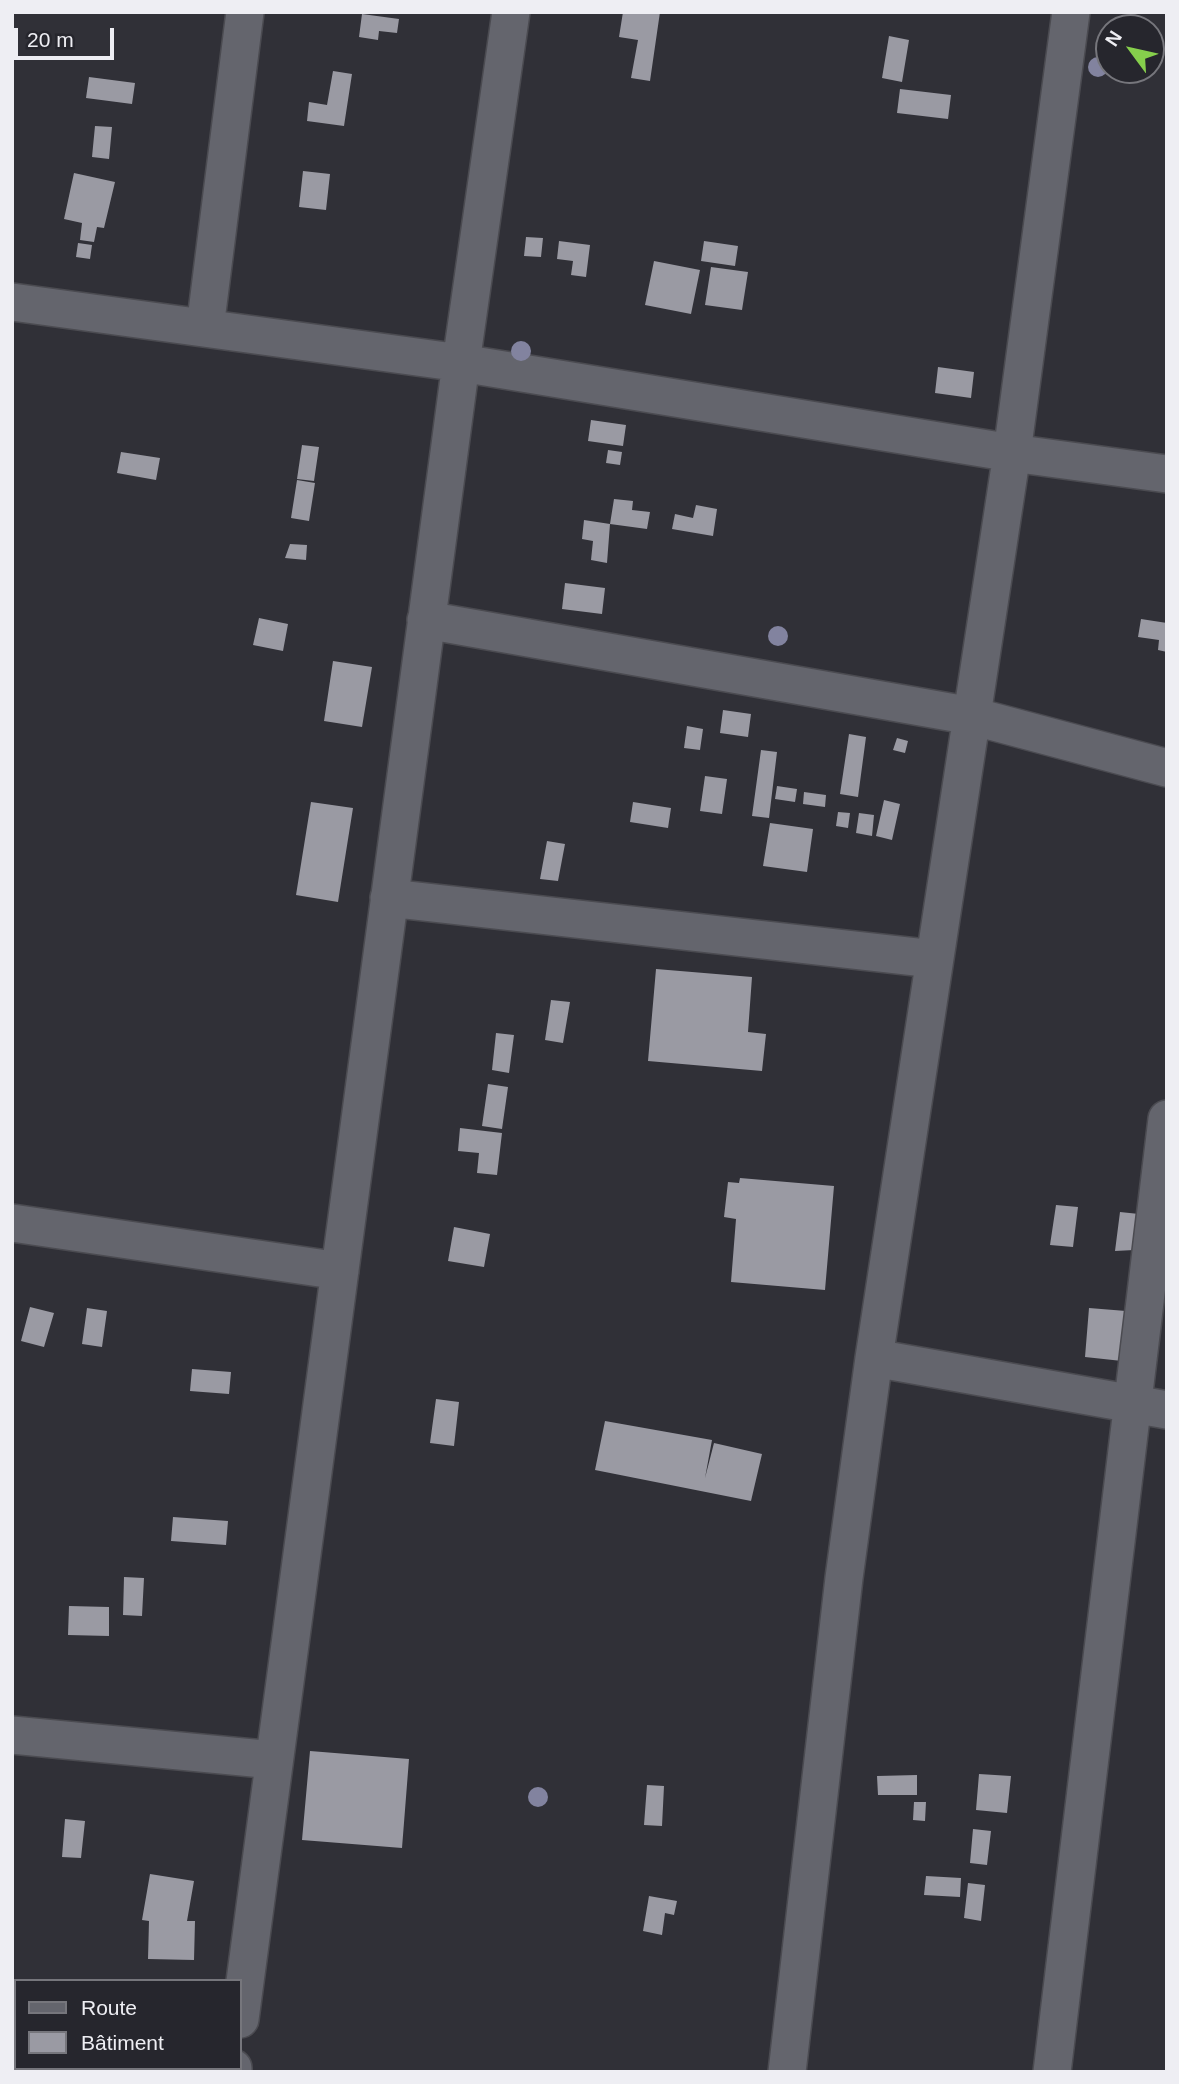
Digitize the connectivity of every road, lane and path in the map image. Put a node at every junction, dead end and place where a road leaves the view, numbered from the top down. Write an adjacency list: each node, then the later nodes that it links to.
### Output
1 (245, 12): 5 (street)
2 (511, 12): 6 (street)
3 (1071, 12): 7 (street)
4 (12, 302): 5 (street)
5 (205, 328): 6 (street)
6 (461, 363): 7 (street); 9 (street)
7 (1012, 453): 8 (street); 10 (street)
8 (1167, 474)
9 (426, 620): 10 (street); 12 (street)
10 (972, 716): 11 (street); 13 (street)
11 (1167, 768)
12 (389, 898): 13 (street); 16 (street)
13 (934, 960): 17 (street)
14 (1167, 1119): 18 (street)
15 (12, 1223): 16 (street)
16 (340, 1270): 20 (street)
17 (874, 1358): 18 (street); 22 (street)
18 (1149, 1407): 23 (street)
19 (12, 1735): 20 (street)
20 (274, 1760): 21 (street)
21 (242, 2004)
22 (787, 2072)
23 (1052, 2072)

